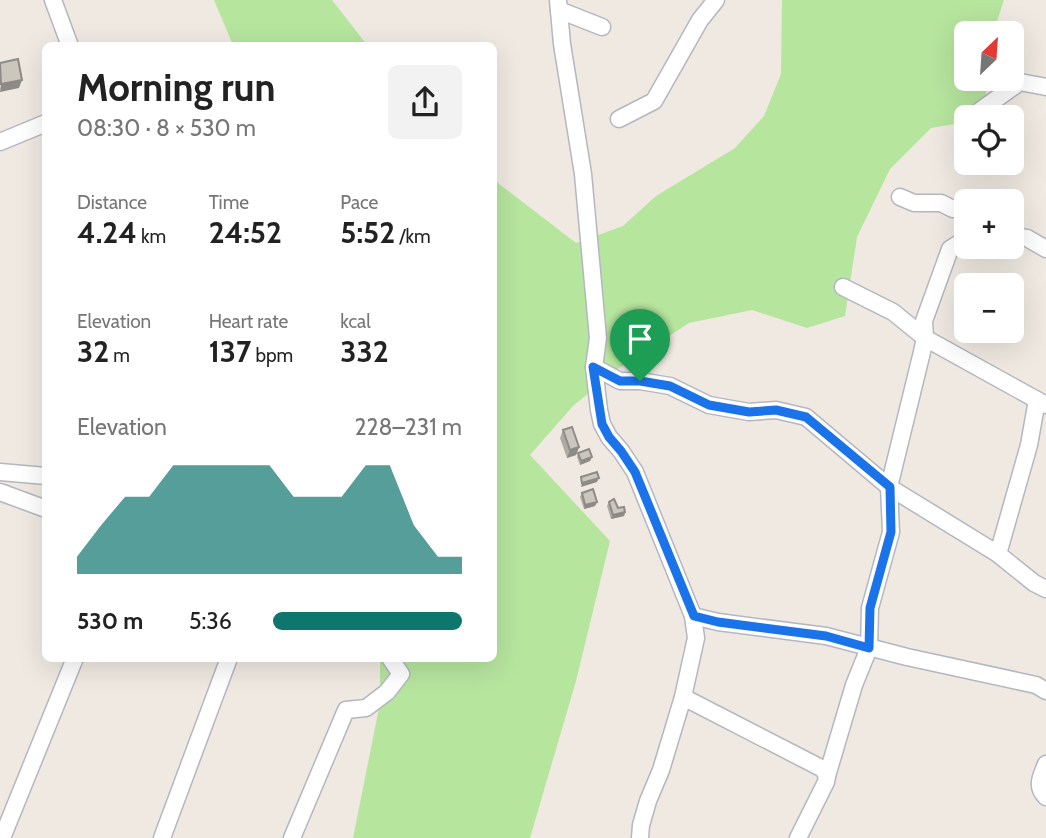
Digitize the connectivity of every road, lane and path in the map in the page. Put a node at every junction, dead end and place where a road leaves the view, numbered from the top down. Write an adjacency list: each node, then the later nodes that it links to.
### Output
1 (53, 0): 5 (street)
2 (716, 0): 8 (street)
3 (559, 5): 4 (street); 19 (street)
4 (602, 27)
5 (68, 42)
6 (1046, 87): 7 (street)
7 (988, 105)
8 (619, 119)
9 (42, 125): 10 (street)
10 (0, 142)
11 (900, 197): 12 (street)
12 (954, 209)
13 (1024, 231): 16 (street)
14 (1024, 238): 16 (street)
15 (954, 246): 18 (street)
16 (1043, 247)
17 (842, 287): 18 (street)
18 (925, 338): 20 (street); 23 (street)
19 (593, 367): 23 (street); 28 (street)
20 (1041, 403): 26 (street)
21 (0, 472): 22 (street)
22 (42, 476)
23 (890, 487): 26 (street); 29 (street)
24 (0, 492): 25 (street)
25 (42, 508)
26 (998, 554): 27 (street)
27 (1046, 589)
28 (694, 616): 29 (street); 34 (street)
29 (869, 648): 33 (street); 36 (street)
30 (73, 662): 38 (street)
31 (228, 662): 39 (street)
32 (393, 662): 40 (street)
33 (1046, 691)
34 (682, 697): 36 (street); 41 (street)
35 (1046, 764): 37 (street)
36 (827, 776): 42 (street)
37 (1046, 797)
38 (2, 838)
39 (162, 838)
40 (292, 838)
41 (640, 838)
42 (798, 838)

